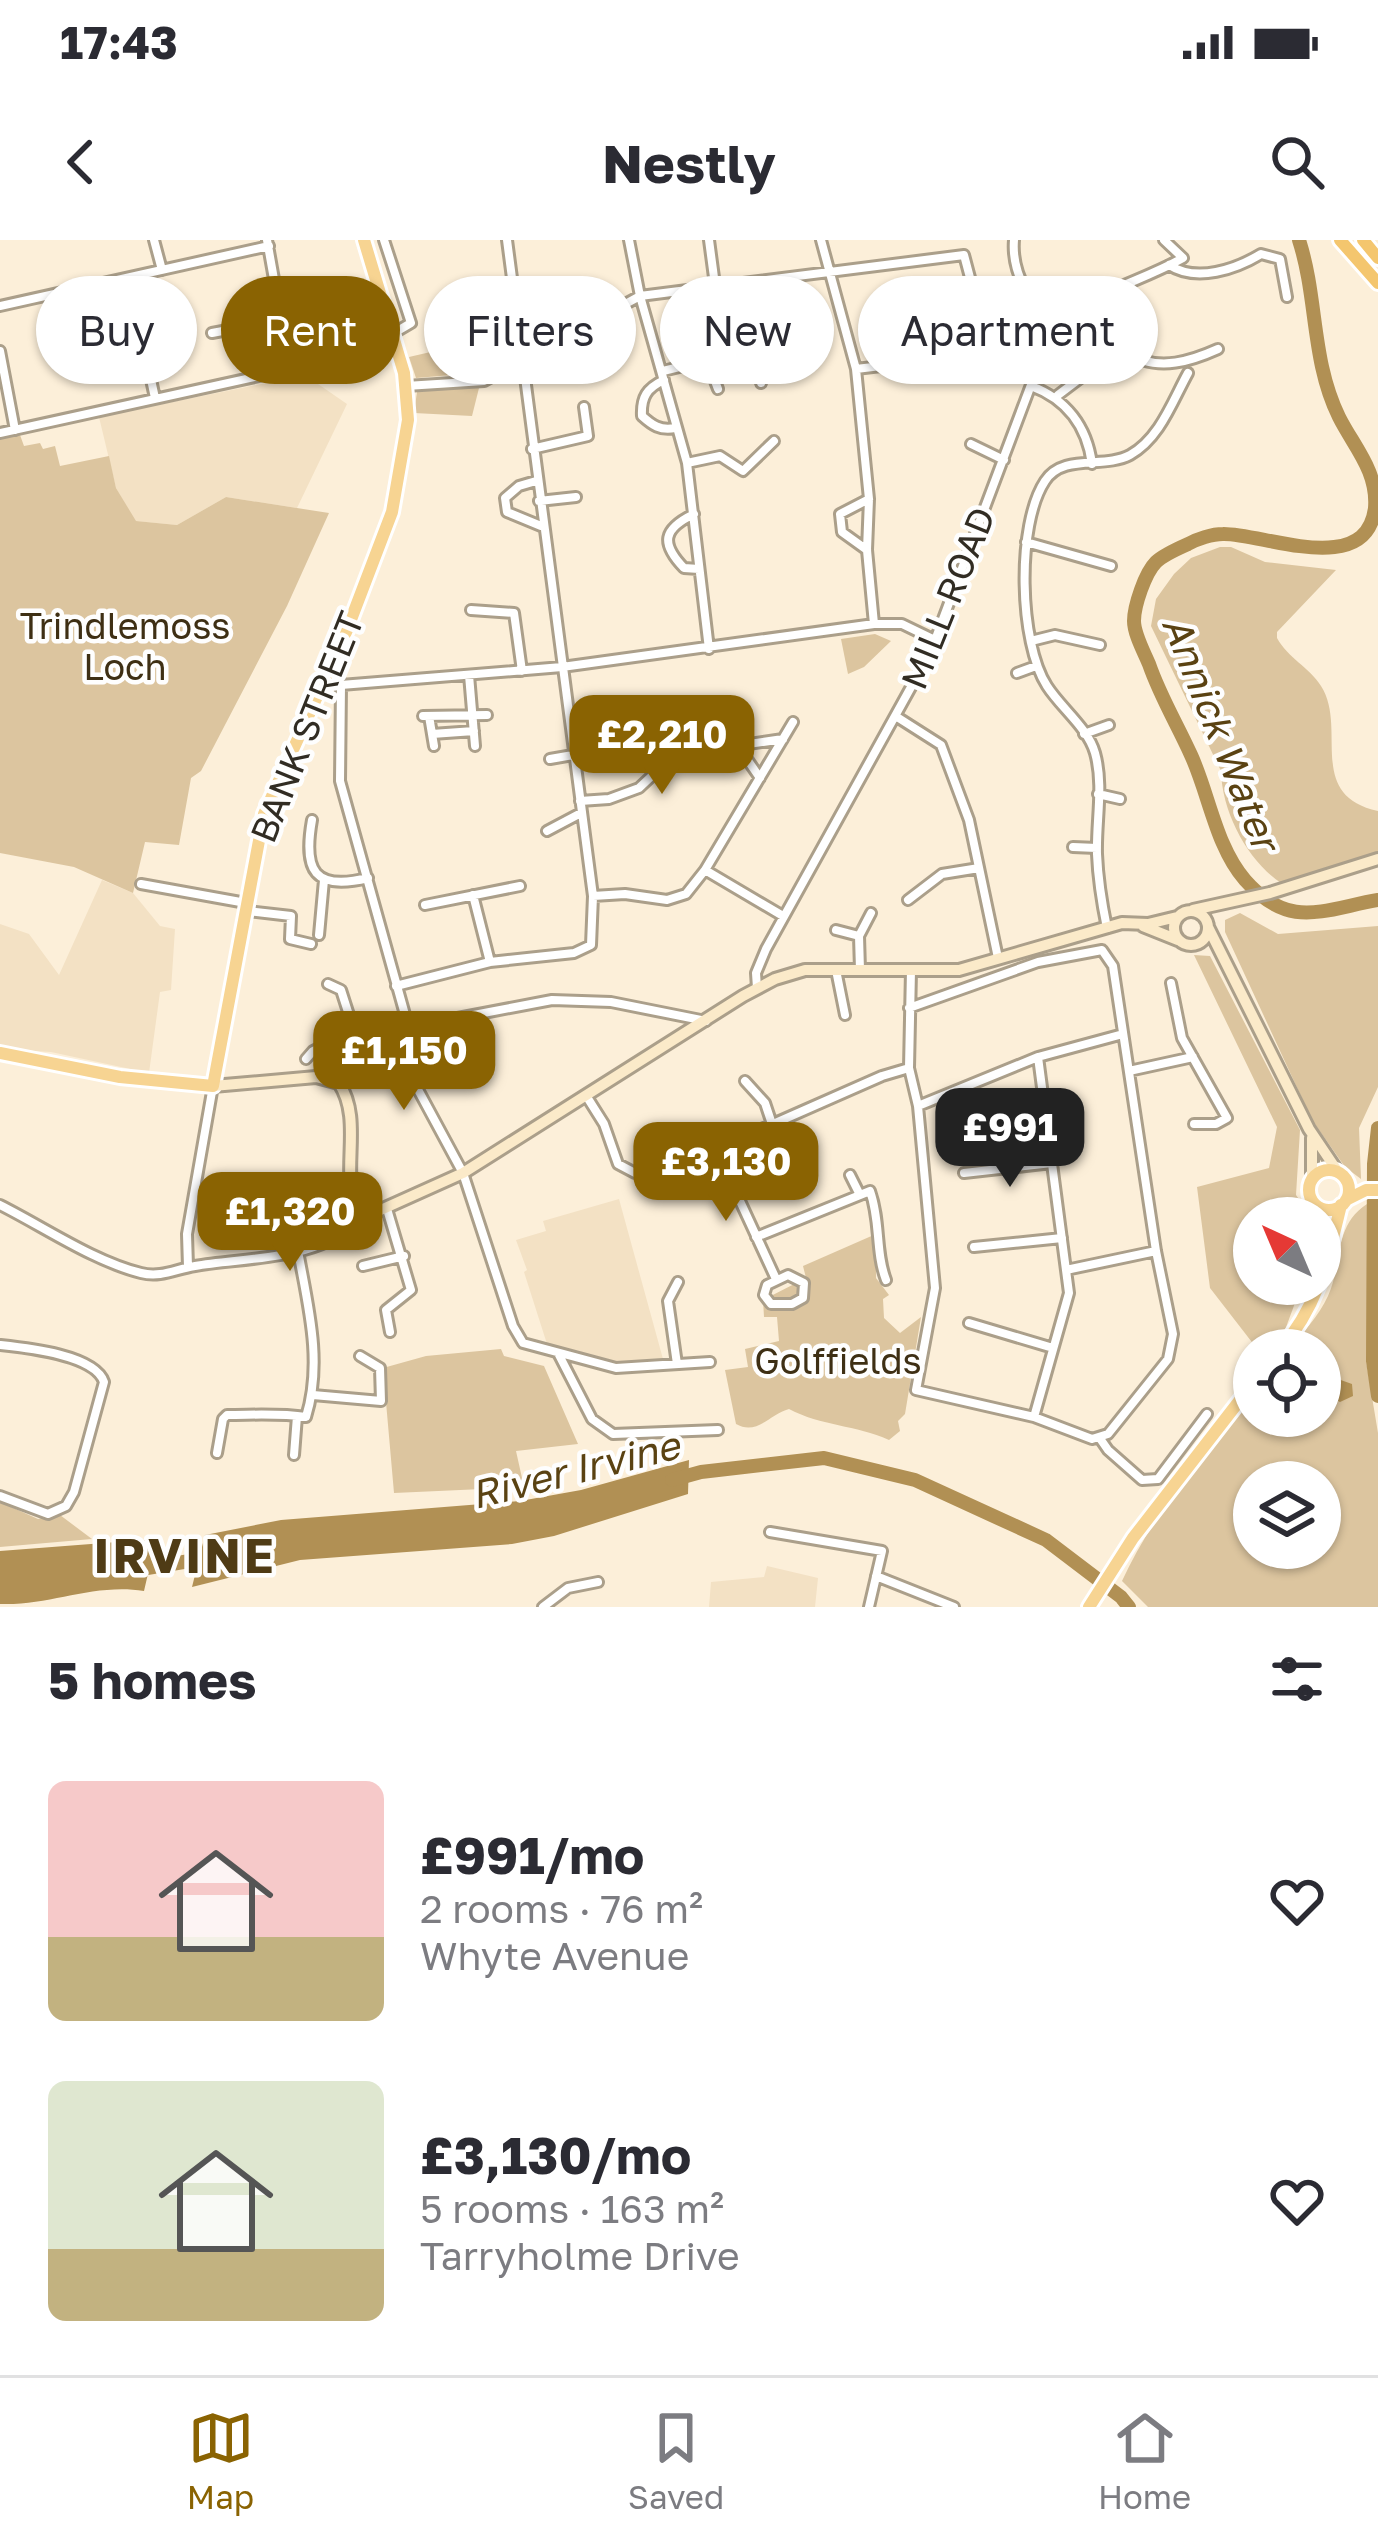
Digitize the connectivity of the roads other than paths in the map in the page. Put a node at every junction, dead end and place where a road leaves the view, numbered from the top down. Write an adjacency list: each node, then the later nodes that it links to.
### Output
1 (154, 240): 16 (street)
2 (364, 240): 19 (main road, BANK STREET)
3 (384, 240): 20 (street, BANK STREET)
4 (507, 240): 21 (street)
5 (628, 240): 29 (street)
6 (709, 240): 22 (street)
7 (821, 240): 15 (street)
8 (1014, 240): 24 (street)
9 (1164, 240): 14 (street, MILL ROAD)
10 (1340, 240): 26 (highway)
11 (1363, 240): 13 (highway)
12 (268, 243): 16 (street); 18 (street)
13 (1378, 258)
14 (1169, 265): 25 (street, MILL ROAD); 30 (street)
15 (830, 269): 23 (street); 42 (street); 42 (street)
16 (162, 270): 17 (street)
17 (137, 276)
18 (274, 276)
19 (376, 276)
20 (396, 276)
21 (511, 276)
22 (714, 276)
23 (780, 276)
24 (1021, 276)
25 (1142, 276)
26 (1378, 283)
27 (400, 289): 34 (street, BANK STREET)
28 (660, 293): 29 (street)
29 (640, 296): 32 (street); 41 (street)
30 (1287, 297)
31 (36, 298): 33 (street)
32 (636, 298)
33 (0, 306)
34 (400, 329)
35 (221, 331): 36 (street)
36 (212, 333)
37 (1218, 349): 40 (street)
38 (0, 351): 59 (street)
39 (400, 362): 52 (main road, BANK STREET)
40 (1158, 365)
41 (660, 366)
42 (856, 369): 69 (street)
43 (1188, 373): 66 (street)
44 (660, 379): 58 (street)
45 (152, 384): 56 (street)
46 (221, 384): 56 (street)
47 (437, 384): 52 (street)
48 (523, 384): 63 (street)
49 (665, 384): 58 (street)
50 (716, 384): 54 (street)
51 (1074, 384): 55 (street)
52 (405, 386): 88 (main road, BANK STREET)
53 (1031, 386): 55 (street); 64 (street, MILL ROAD)
54 (718, 389)
55 (1058, 396): 66 (street)
56 (155, 398): 59 (street)
57 (584, 407): 63 (street)
58 (675, 428): 65 (street)
59 (15, 430): 60 (street)
60 (0, 434)
61 (774, 441): 65 (street)
62 (971, 444): 64 (street)
63 (532, 449): 67 (street)
64 (1004, 460): 79 (street, MILL ROAD)
65 (687, 463): 71 (street)
66 (1092, 464): 73 (street)
67 (536, 481): 70 (street); 72 (street)
68 (576, 497): 70 (street)
69 (869, 499): 74 (street); 74 (street)
70 (539, 501): 72 (street)
71 (694, 514): 76 (street); 76 (street)
72 (542, 526): 84 (street)
73 (1026, 542): 75 (street); 80 (street)
74 (867, 550): 78 (street)
75 (1111, 566)
76 (699, 568): 82 (street)
77 (471, 610): 85 (street)
78 (874, 624): 79 (street); 82 (street)
79 (935, 640): 92 (street, MILL ROAD)
80 (1031, 641): 81 (street); 83 (street)
81 (1100, 645)
82 (709, 649): 84 (street)
83 (1036, 666): 86 (street); 97 (street)
84 (562, 668): 85 (street); 102 (street)
85 (522, 671): 87 (street)
86 (1017, 673)
87 (470, 675): 89 (street); 90 (street)
88 (325, 677): 89 (street); 127 (main road, BANK STREET)
89 (341, 685): 118 (street)
90 (472, 715): 91 (street); 95 (street); 96 (street)
91 (487, 715)
92 (897, 717): 114 (street); 130 (street, MILL ROAD)
93 (793, 722): 98 (street)
94 (1109, 725): 97 (street)
95 (474, 731): 96 (street); 100 (street)
96 (432, 734): 99 (street)
97 (1084, 734): 105 (street)
98 (783, 739): 101 (street); 104 (street)
99 (434, 746)
100 (475, 746)
101 (738, 746): 104 (street); 107 (street)
102 (574, 755): 103 (street); 107 (street)
103 (550, 759)
104 (760, 778): 115 (street)
105 (1098, 794): 106 (street); 112 (street)
106 (1120, 799)
107 (580, 801): 108 (street)
108 (581, 813): 110 (street); 123 (street)
109 (311, 820): 119 (street)
110 (547, 831)
111 (1073, 848): 112 (street)
112 (1097, 848): 116 (street)
113 (1378, 859): 125 (main road)
114 (979, 868): 124 (street); 141 (street)
115 (705, 870): 123 (street); 130 (street)
116 (1099, 871): 117 (street); 134 (street)
117 (1114, 871)
118 (369, 878): 119 (street); 149 (street)
119 (324, 880): 136 (street)
120 (141, 884): 127 (street)
121 (520, 886): 122 (street)
122 (473, 895): 126 (street); 143 (street)
123 (592, 896): 143 (street)
124 (908, 900)
125 (1221, 901): 128 (main road); 133 (main road)
126 (425, 905)
127 (246, 907): 140 (street); 164 (main road, BANK STREET)
128 (1193, 910): 131 (main road); 133 (main road)
129 (872, 913): 137 (street)
130 (783, 916): 150 (street, MILL ROAD)
131 (1177, 917): 132 (main road); 138 (main road)
132 (1136, 923): 134 (main road); 138 (main road)
133 (1208, 925): 139 (main road); 142 (main road)
134 (1106, 928): 141 (main road)
135 (836, 929): 137 (street)
136 (319, 935)
137 (859, 936): 145 (street)
138 (1178, 940): 139 (main road)
139 (1200, 943): 142 (main road)
140 (311, 944)
141 (998, 958): 146 (main road)
142 (1224, 958): 169 (main road)
143 (490, 962): 149 (street)
144 (835, 968): 145 (main road); 150 (main road); 152 (street)
145 (860, 970): 146 (main road)
146 (910, 970): 151 (street)
147 (1171, 983): 159 (street)
148 (328, 984): 156 (street)
149 (396, 986): 154 (street)
150 (757, 988): 153 (main road)
151 (909, 1009): 155 (street); 161 (street)
152 (845, 1015)
153 (707, 1021): 154 (street); 165 (main road)
154 (406, 1030): 156 (street); 172 (street)
155 (1124, 1034): 158 (street); 162 (street)
156 (356, 1040): 160 (street)
157 (0, 1053): 164 (main road)
158 (1038, 1057): 166 (street); 171 (street)
159 (1193, 1057): 162 (street); 168 (street)
160 (306, 1059)
161 (909, 1068): 166 (street); 167 (street)
162 (1129, 1071): 190 (street)
163 (745, 1081): 167 (street)
164 (213, 1086): 185 (main road); 193 (street, BANK STREET)
165 (587, 1097): 170 (street); 172 (main road)
166 (918, 1106): 210 (street)
167 (772, 1124): 170 (street)
168 (1194, 1124)
169 (1310, 1129): 175 (main road); 176 (main road)
170 (716, 1149): 186 (street)
171 (1052, 1163): 173 (street); 187 (street)
172 (463, 1173): 183 (main road); 202 (street)
173 (964, 1173)
174 (850, 1175): 178 (street)
175 (1342, 1176): 176 (main road); 177 (main road); 180 (main road)
176 (1312, 1179): 179 (main road)
177 (1372, 1190): 180 (main road)
178 (860, 1195): 186 (street); 196 (street)
179 (1313, 1197)
180 (1344, 1203): 181 (main road); 184 (main road)
181 (1341, 1204)
182 (0, 1205): 193 (street)
183 (387, 1210): 185 (main road); 191 (street)
184 (1341, 1212)
185 (360, 1218): 189 (street)
186 (756, 1237): 195 (street)
187 (1062, 1238): 188 (street); 194 (street)
188 (974, 1247)
189 (298, 1251): 193 (street); 206 (street)
190 (1156, 1251): 194 (street); 212 (street)
191 (404, 1256): 192 (street); 199 (street)
192 (363, 1266)
193 (188, 1267)
194 (1066, 1270): 201 (street)
195 (776, 1280): 195 (street)
196 (886, 1280)
197 (678, 1282): 205 (street)
198 (969, 1323): 201 (street)
199 (389, 1332)
200 (0, 1345): 215 (street)
201 (1053, 1348): 210 (street)
202 (559, 1354): 205 (street); 211 (street)
203 (360, 1356): 206 (street)
204 (710, 1362): 205 (street)
205 (677, 1364)
206 (313, 1395): 209 (street)
207 (1233, 1410): 223 (main road)
208 (1207, 1414): 212 (street)
209 (297, 1416): 213 (street); 214 (street)
210 (1034, 1417): 212 (street)
211 (718, 1430)
212 (1100, 1437)
213 (217, 1453)
214 (294, 1455)
215 (0, 1496)
216 (770, 1532): 217 (street)
217 (876, 1576): 219 (street); 221 (street)
218 (598, 1582): 220 (street)
219 (936, 1604): 222 (street)
220 (543, 1607)
221 (869, 1607)
222 (954, 1607)
223 (1089, 1607)

